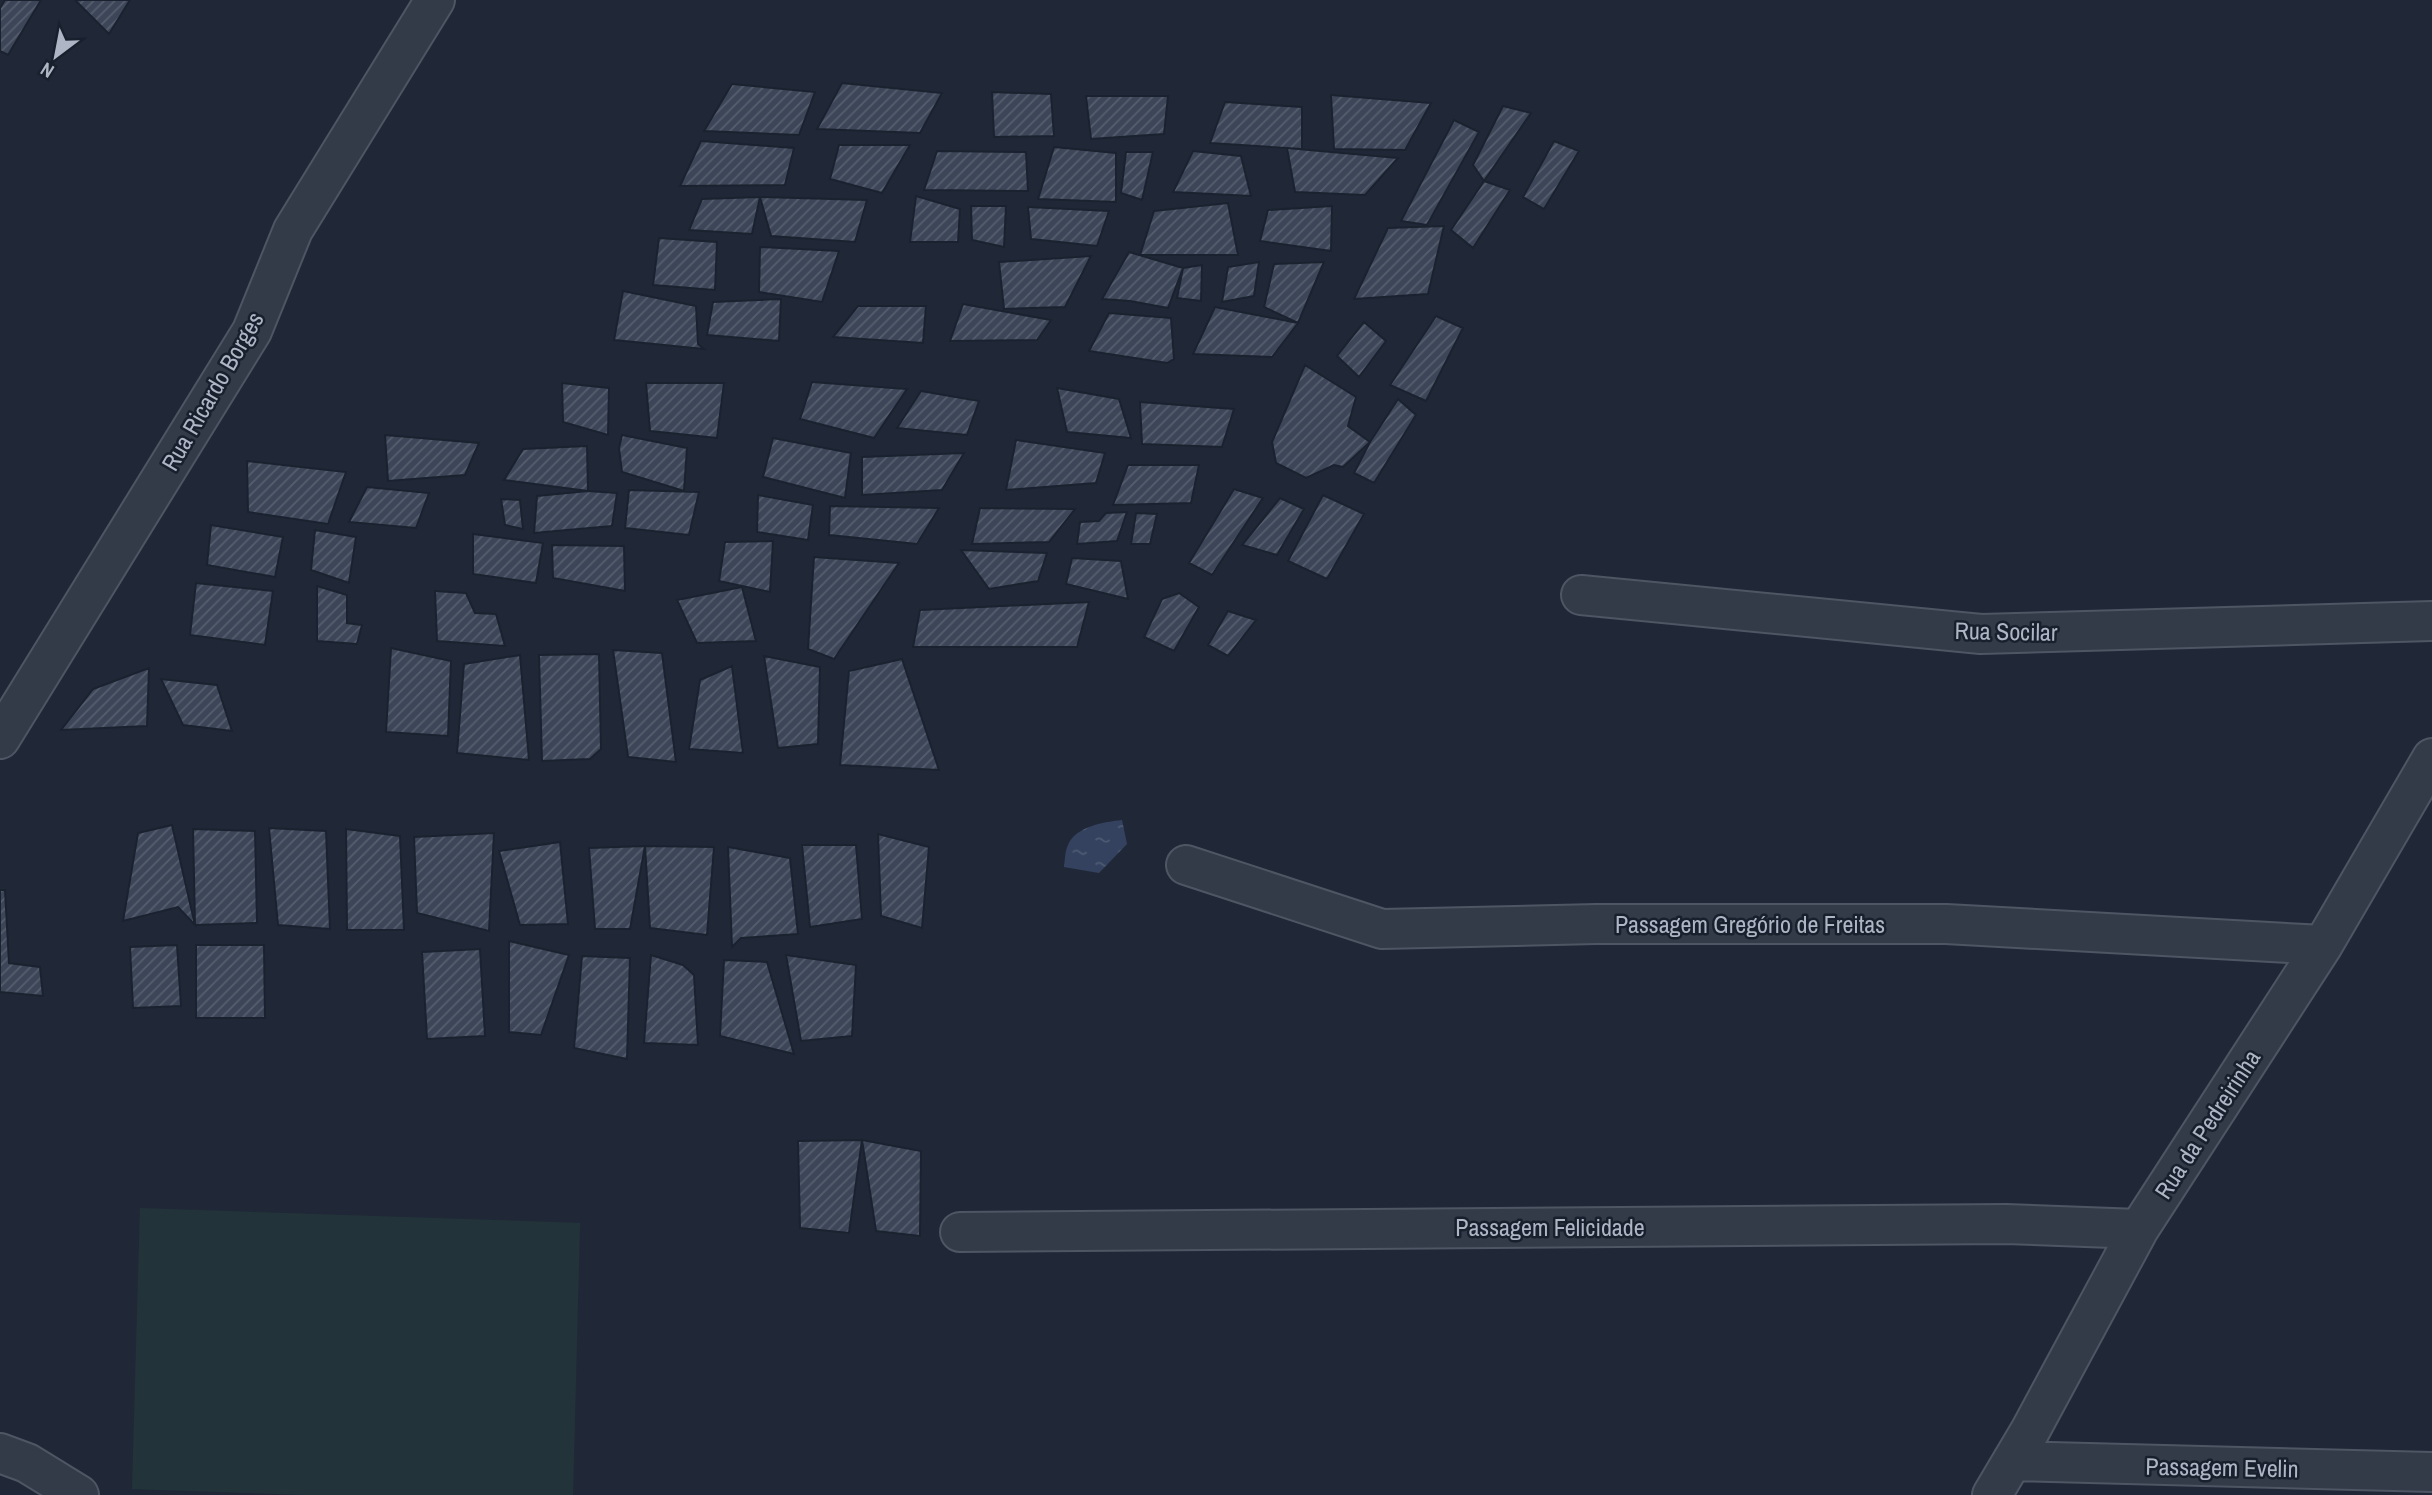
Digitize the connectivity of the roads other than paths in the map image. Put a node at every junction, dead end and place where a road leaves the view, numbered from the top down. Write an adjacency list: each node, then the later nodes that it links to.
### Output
1 (435, 0): 4 (street, Rua Ricardo Borges)
2 (1581, 595): 3 (street, Rua Socilar)
3 (2432, 621)
4 (0, 739)
5 (2432, 758): 7 (street, Rua da Pedreirinha)
6 (1186, 865): 7 (street, Passagem Gregório de Freitas)
7 (2323, 945): 8 (street, Rua da Pedreirinha)
8 (2139, 1229): 9 (street, Passagem Felicidade); 11 (street, Rua da Pedreirinha)
9 (960, 1232)
10 (0, 1453): 13 (street)
11 (2012, 1461): 12 (street, Passagem Evelin); 14 (street, Rua da Pedreirinha)
12 (2432, 1472)
13 (79, 1495)
14 (1992, 1495)

